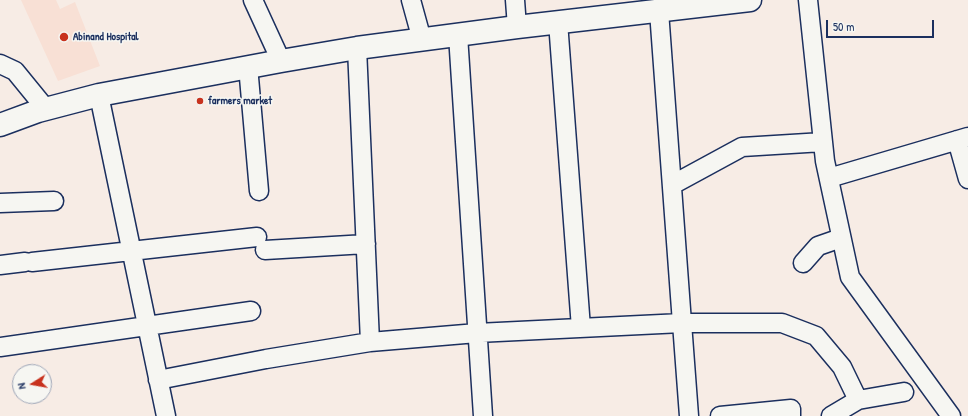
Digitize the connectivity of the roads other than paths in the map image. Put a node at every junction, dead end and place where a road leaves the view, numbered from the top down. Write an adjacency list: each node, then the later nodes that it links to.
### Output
1 (253, 0): 12 (street)
2 (411, 0): 10 (street)
3 (515, 0): 8 (street)
4 (750, 0): 6 (main road)
5 (808, 0): 19 (street)
6 (659, 11): 7 (main road); 22 (street)
7 (558, 22): 8 (main road); 34 (street)
8 (517, 27): 9 (main road)
9 (458, 35): 10 (main road); 35 (street)
10 (422, 40): 11 (main road)
11 (357, 48): 12 (main road); 27 (street)
12 (281, 61): 14 (main road)
13 (0, 64): 16 (street)
14 (248, 66): 15 (main road); 23 (street)
15 (99, 95): 16 (main road); 28 (street)
16 (46, 109): 17 (main road)
17 (0, 125)
18 (962, 138): 20 (street); 21 (street)
19 (823, 142): 20 (street); 22 (street)
20 (829, 178): 26 (street)
21 (968, 179)
22 (672, 185): 32 (street)
23 (259, 191)
24 (54, 201): 25 (street)
25 (0, 203)
26 (841, 238): 29 (street); 47 (street)
27 (366, 244): 28 (street); 36 (street)
28 (132, 251): 30 (street); 33 (street)
29 (803, 263)
30 (0, 265)
31 (251, 311): 33 (street)
32 (682, 322): 34 (street); 40 (street); 43 (street)
33 (147, 327): 37 (street); 38 (street)
34 (581, 328): 35 (street)
35 (477, 333): 36 (street); 42 (street)
36 (370, 342): 38 (street)
37 (0, 347)
38 (158, 380): 41 (street)
39 (904, 392): 40 (street)
40 (858, 400): 46 (street)
41 (166, 416)
42 (483, 416)
43 (689, 416)
44 (720, 416): 45 (street)
45 (791, 416)
46 (831, 416)
47 (951, 416)

